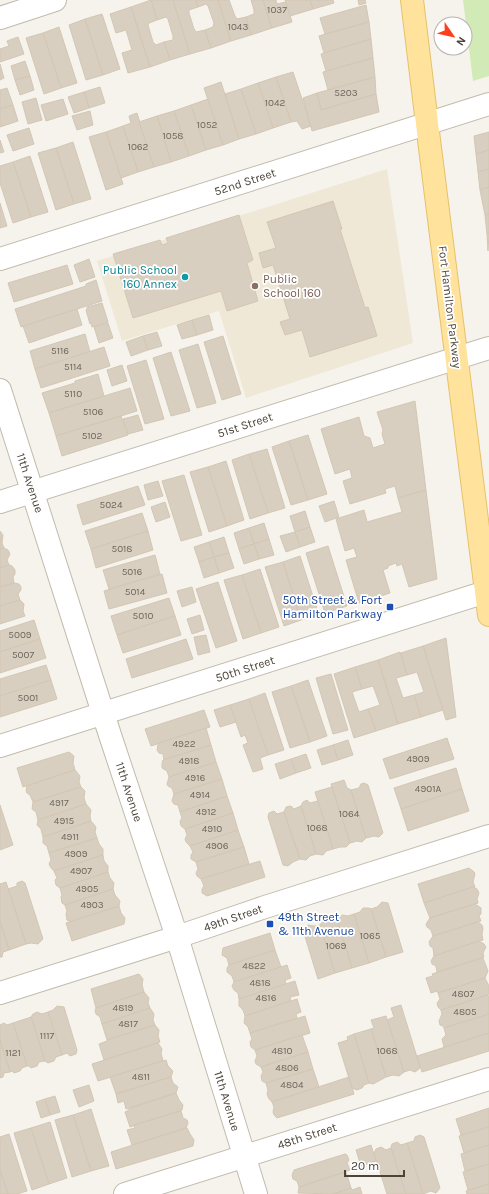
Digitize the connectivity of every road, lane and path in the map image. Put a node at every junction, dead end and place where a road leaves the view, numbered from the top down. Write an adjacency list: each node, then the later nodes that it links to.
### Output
1 (55, 0): 3 (street)
2 (412, 0): 5 (main road, Fort Hamilton Parkway)
3 (0, 18)
4 (489, 104): 5 (street, 52nd Street)
5 (427, 124): 6 (street, 52nd Street); 8 (main road, Fort Hamilton Parkway)
6 (0, 259)
7 (489, 348): 8 (street, 51st Street)
8 (456, 358): 10 (street, 51st Street); 12 (main road, Fort Hamilton Parkway)
9 (0, 390): 10 (street, 11th Avenue)
10 (33, 492): 11 (street, 51st Street); 14 (street, 11th Avenue)
11 (0, 502)
12 (488, 592): 13 (main road, Fort Hamilton Parkway); 14 (street, 50th Street)
13 (489, 614)
14 (103, 714): 15 (street, 50th Street); 17 (street, 11th Avenue)
15 (0, 746)
16 (489, 836): 17 (street, 49th Street)
17 (177, 937): 18 (street, 49th Street); 20 (street, 11th Avenue)
18 (0, 993)
19 (489, 1079): 20 (street, 48th Street)
20 (244, 1156): 21 (street, 48th Street); 22 (street, 11th Avenue)
21 (125, 1194)
22 (256, 1194)

